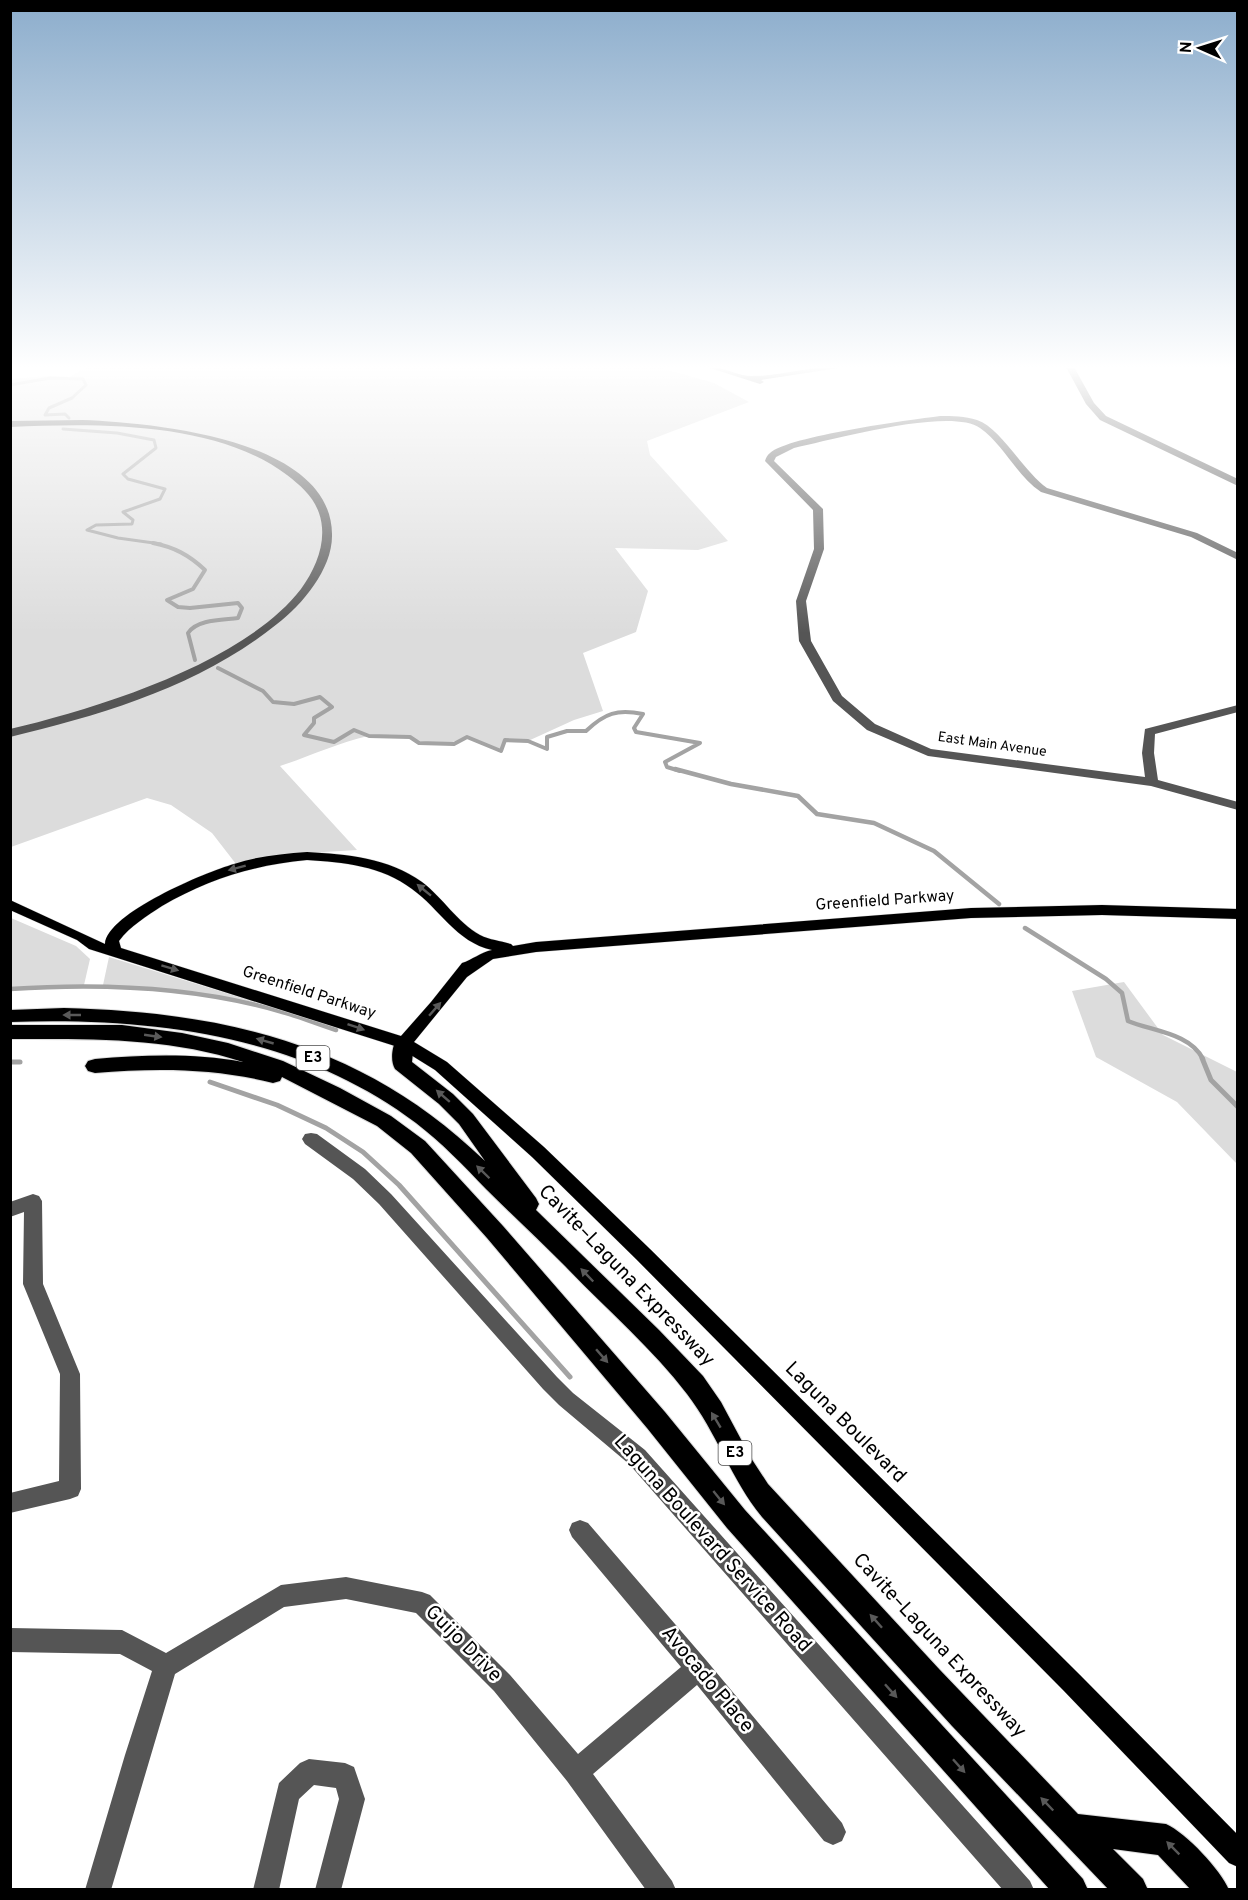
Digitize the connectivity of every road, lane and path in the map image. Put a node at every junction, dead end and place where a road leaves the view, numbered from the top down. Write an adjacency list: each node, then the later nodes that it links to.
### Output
1 (259, 456): 8 (street)
2 (772, 456): 9 (street, East Main Avenue)
3 (1008, 456): 6 (street, East Main Avenue)
4 (1181, 456): 5 (street)
5 (1238, 483)
6 (1238, 556)
7 (1238, 708): 9 (street)
8 (10, 733)
9 (1152, 782): 10 (street, East Main Avenue)
10 (1238, 806)
11 (10, 904): 15 (main road, Greenfield Parkway)
12 (1238, 914): 16 (main road, Greenfield Parkway)
13 (120, 929): 14 (main road, Greenfield Parkway, one-way to 13); 15 (main road, Greenfield Parkway); 17 (main road)
14 (464, 932): 16 (main road, Greenfield Parkway); 18 (main road, Greenfield Parkway)
15 (82, 937): 17 (main road, Greenfield Parkway)
16 (536, 947): 18 (main road, Greenfield Parkway)
17 (114, 951): 21 (main road, Greenfield Parkway, one-way to 21)
18 (464, 973): 21 (main road, Greenfield Parkway, one-way to 18)
19 (10, 1016): 26 (highway, Cavite–Laguna Expressway / E3, one-way to 19)
20 (10, 1032): 23 (highway, E3, one-way to 23)
21 (404, 1043): 26 (highway, one-way to 21); 35 (main road, Laguna Boulevard)
22 (95, 1066): 23 (highway)
23 (365, 1110): 41 (highway, E3, one-way to 41)
24 (311, 1139): 40 (street, Laguna Boulevard Service Road)
25 (10, 1210): 27 (street)
26 (556, 1242): 33 (highway, Cavite–Laguna Expressway / E3, one-way to 26)
27 (10, 1503)
28 (579, 1530): 31 (street, Avocado Place)
29 (10, 1640): 30 (street)
30 (166, 1666): 32 (street, Guijo Drive); 36 (street)
31 (698, 1668): 32 (street); 34 (street, Avocado Place)
32 (576, 1773): 39 (street, Guijo Drive)
33 (1070, 1828): 42 (highway, Cavite–Laguna Expressway / E3); 43 (highway, one-way to 33)
34 (833, 1832)
35 (1238, 1854)
36 (98, 1890)
37 (266, 1890): 38 (street)
38 (328, 1890)
39 (663, 1890)
40 (1021, 1890)
41 (1072, 1890)
42 (1132, 1890)
43 (1214, 1890)

